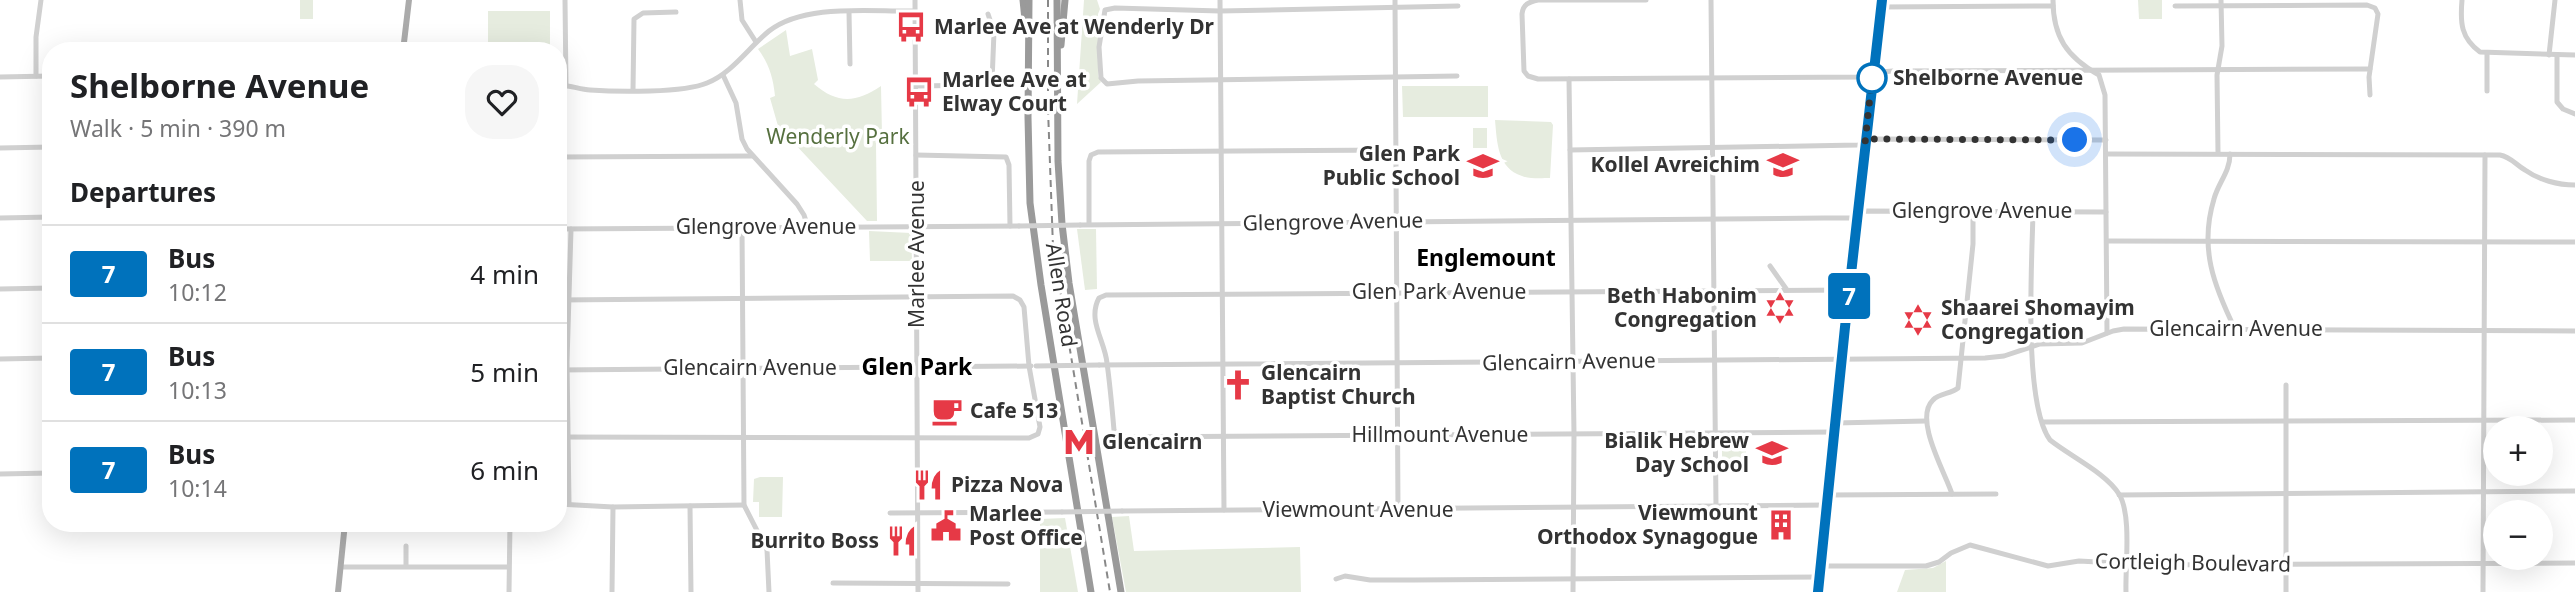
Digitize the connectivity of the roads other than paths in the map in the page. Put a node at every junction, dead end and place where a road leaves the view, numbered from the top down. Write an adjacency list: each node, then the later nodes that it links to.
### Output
1 (41, 0): 42 (street)
2 (409, 0): 28 (main road)
3 (565, 0): 29 (street)
4 (740, 0): 30 (street)
5 (915, 0): 23 (street, Marlee Avenue)
6 (1023, 0): 31 (highway)
7 (1029, 0): 31 (highway, Allen Road)
8 (1057, 0): 55 (highway, Allen Road)
9 (1065, 0): 55 (highway)
10 (1220, 0): 24 (street)
11 (1395, 0): 22 (street)
12 (1568, 0): 13 (street); 48 (street)
13 (1646, 0)
14 (1711, 0): 47 (street)
15 (2462, 0): 32 (street)
16 (2555, 0): 33 (street)
17 (1882, 3): 18 (street); 40 (main road)
18 (2053, 3): 39 (street)
19 (2221, 3): 21 (street); 37 (street); 38 (street)
20 (1458, 6): 22 (street)
21 (2175, 6)
22 (1395, 8): 24 (street); 46 (street)
23 (915, 11): 26 (street); 51 (street, Marlee Avenue)
24 (1220, 11): 49 (street); 49 (street)
25 (676, 12): 52 (street)
26 (849, 12): 30 (street); 36 (street)
27 (988, 13): 51 (street)
28 (404, 42)
29 (565, 42)
30 (756, 42): 41 (street)
31 (1028, 51): 188 (highway, Allen Road)
32 (2487, 54): 33 (street); 53 (street)
33 (2549, 55): 34 (street)
34 (2557, 55): 35 (street); 56 (street)
35 (2575, 55)
36 (850, 64)
37 (2370, 69): 38 (street); 54 (street)
38 (2218, 70): 39 (street); 65 (street)
39 (2091, 71): 40 (street); 57 (street)
40 (1873, 74): 47 (street); 58 (main road)
41 (723, 75): 52 (street); 70 (street)
42 (36, 76): 43 (street); 45 (street)
43 (42, 76)
44 (1457, 76): 46 (street)
45 (0, 77)
46 (1396, 78): 49 (street); 62 (street)
47 (1713, 78): 48 (street); 61 (street)
48 (1569, 79): 63 (street)
49 (1221, 80): 64 (street)
50 (567, 85): 52 (street)
51 (916, 86): 68 (street, Marlee Avenue)
52 (634, 90)
53 (2487, 91)
54 (2370, 96)
55 (1057, 101): 189 (highway, Allen Road)
56 (2575, 114)
57 (2106, 141): 58 (street); 66 (street)
58 (1865, 143): 61 (street); 76 (main road)
59 (42, 146): 60 (street)
60 (0, 148)
61 (1712, 148): 63 (street); 79 (street)
62 (1395, 150): 64 (street); 81 (street)
63 (1570, 150): 80 (street)
64 (1222, 151): 82 (street); 83 (street)
65 (2218, 153): 66 (street); 67 (street)
66 (2107, 154): 75 (street)
67 (2230, 154): 69 (street); 90 (street)
68 (916, 155): 84 (street, Marlee Avenue); 85 (street)
69 (2485, 155): 72 (street); 92 (street)
70 (753, 156): 71 (street); 86 (street)
71 (567, 157)
72 (2575, 185)
73 (1973, 212): 74 (street, Glengrove Avenue); 76 (street, Glengrove Avenue); 111 (street)
74 (2033, 212): 75 (street, Glengrove Avenue); 110 (street)
75 (2106, 212): 91 (street)
76 (1857, 214): 79 (street, Glengrove Avenue); 99 (main road)
77 (42, 217): 78 (street)
78 (0, 218)
79 (1713, 219): 80 (street, Glengrove Avenue); 97 (street)
80 (1570, 220): 81 (street, Glengrove Avenue); 100 (street)
81 (1396, 221): 83 (street, Glengrove Avenue); 101 (street)
82 (1089, 224): 83 (street, Glengrove Avenue); 85 (street, Glengrove Avenue, bridge)
83 (1222, 224): 102 (street)
84 (917, 226): 85 (street, Glengrove Avenue); 86 (street, Glengrove Avenue); 103 (street, Marlee Avenue)
85 (1010, 226)
86 (808, 227): 87 (street, Glengrove Avenue)
87 (742, 228): 89 (street, Glengrove Avenue); 104 (street)
88 (567, 229): 89 (street, Glengrove Avenue)
89 (571, 229): 105 (street)
90 (2207, 240): 91 (street); 92 (street); 106 (street)
91 (2106, 241): 109 (street)
92 (2485, 242): 93 (street); 107 (street)
93 (2575, 242)
94 (1770, 266): 98 (street)
95 (42, 288): 96 (street)
96 (0, 289)
97 (1714, 290): 98 (street, Glen Park Avenue); 100 (street, Glen Park Avenue); 115 (street)
98 (1787, 290): 99 (street, Glen Park Avenue)
99 (1849, 290): 114 (main road)
100 (1571, 291): 101 (street, Glen Park Avenue); 116 (street)
101 (1397, 293): 102 (street, Glen Park Avenue); 117 (street)
102 (1223, 294): 118 (street); 119 (street, Glen Park Avenue)
103 (917, 297): 104 (street); 120 (street); 121 (street, Marlee Avenue)
104 (742, 298): 105 (street); 122 (street)
105 (568, 300): 123 (street)
106 (2235, 329): 107 (street, Glencairn Avenue); 109 (street, Glencairn Avenue)
107 (2485, 331): 108 (street, Glencairn Avenue); 125 (street)
108 (2575, 331)
109 (2107, 332): 110 (street, Glencairn Avenue)
110 (2032, 346): 111 (street, Glencairn Avenue); 131 (street)
111 (1962, 357): 114 (street, Glencairn Avenue); 129 (street)
112 (42, 358): 113 (street)
113 (0, 359)
114 (1842, 359): 115 (street, Glencairn Avenue); 132 (main road)
115 (1716, 361): 116 (street, Glencairn Avenue); 134 (street)
116 (1572, 362): 117 (street, Glencairn Avenue); 135 (street)
117 (1397, 363): 118 (street, Glencairn Avenue); 137 (street)
118 (1223, 364): 119 (street, Glencairn Avenue); 139 (street)
119 (1108, 365): 120 (street, Glencairn Avenue, bridge); 139 (street, Hillmount Avenue)
120 (1029, 366): 121 (street, Glencairn Avenue); 140 (street)
121 (917, 367): 122 (street, Glencairn Avenue); 140 (street, Marlee Avenue)
122 (743, 368): 123 (street, Glencairn Avenue); 136 (street)
123 (568, 369): 138 (street)
124 (2286, 385): 130 (street)
125 (2484, 416)
126 (2483, 420): 130 (street)
127 (2553, 420): 128 (street)
128 (2575, 420)
129 (1926, 421): 132 (street); 147 (street)
130 (2285, 421): 131 (street); 146 (street)
131 (2043, 422): 150 (street)
132 (1835, 423): 133 (main road)
133 (1834, 432): 134 (street, Hillmount Avenue); 149 (main road)
134 (1715, 433): 135 (street, Hillmount Avenue); 157 (street)
135 (1574, 434): 137 (street, Hillmount Avenue); 158 (street)
136 (743, 436): 138 (street); 140 (street); 153 (street)
137 (1398, 436): 139 (street, Hillmount Avenue); 160 (street)
138 (568, 437): 152 (street)
139 (1224, 437): 159 (street)
140 (918, 439): 162 (street, Marlee Avenue)
141 (42, 473): 142 (street)
142 (0, 474)
143 (2484, 486): 145 (street)
144 (2575, 491): 145 (street)
145 (2484, 492): 146 (street); 151 (street)
146 (2285, 493): 150 (street); 168 (street)
147 (1952, 494): 148 (street); 149 (street)
148 (1996, 494)
149 (1828, 495): 154 (main road)
150 (2119, 495): 170 (street)
151 (2484, 500)
152 (569, 504): 155 (street)
153 (744, 505): 156 (street); 186 (street)
154 (1826, 505): 157 (street, Viewmount Avenue); 172 (main road)
155 (612, 506): 156 (street); 184 (street)
156 (690, 506): 185 (street)
157 (1716, 506): 158 (street, Viewmount Avenue)
158 (1574, 509): 160 (street, Viewmount Avenue); 178 (street)
159 (1224, 510): 160 (street, Viewmount Avenue); 162 (street, Viewmount Avenue, bridge)
160 (1398, 510)
161 (890, 513): 162 (street, Viewmount Avenue)
162 (919, 513): 180 (street, Marlee Avenue)
163 (344, 532): 173 (main road)
164 (510, 532): 174 (street)
165 (406, 546): 171 (street)
166 (2553, 563): 167 (street, Cortleigh Boulevard)
167 (2575, 563)
168 (2286, 564): 169 (street, Cortleigh Boulevard); 170 (street, Cortleigh Boulevard); 193 (street)
169 (2483, 564)
170 (2126, 565): 172 (street, Cortleigh Boulevard); 192 (street)
171 (406, 566): 173 (street); 174 (street)
172 (1821, 566): 176 (main road)
173 (341, 567): 182 (main road)
174 (508, 567): 183 (street)
175 (2483, 570): 194 (street)
176 (1820, 577): 178 (street); 191 (main road)
177 (1336, 579): 178 (street)
178 (1573, 579): 190 (street)
179 (833, 583): 180 (street)
180 (918, 583): 181 (street); 187 (street, Marlee Avenue)
181 (1008, 584)
182 (338, 592)
183 (509, 592)
184 (612, 592)
185 (691, 592)
186 (769, 592)
187 (918, 592)
188 (1091, 592)
189 (1121, 592)
190 (1573, 592)
191 (1818, 592)
192 (2126, 592)
193 (2286, 592)
194 (2483, 592)

